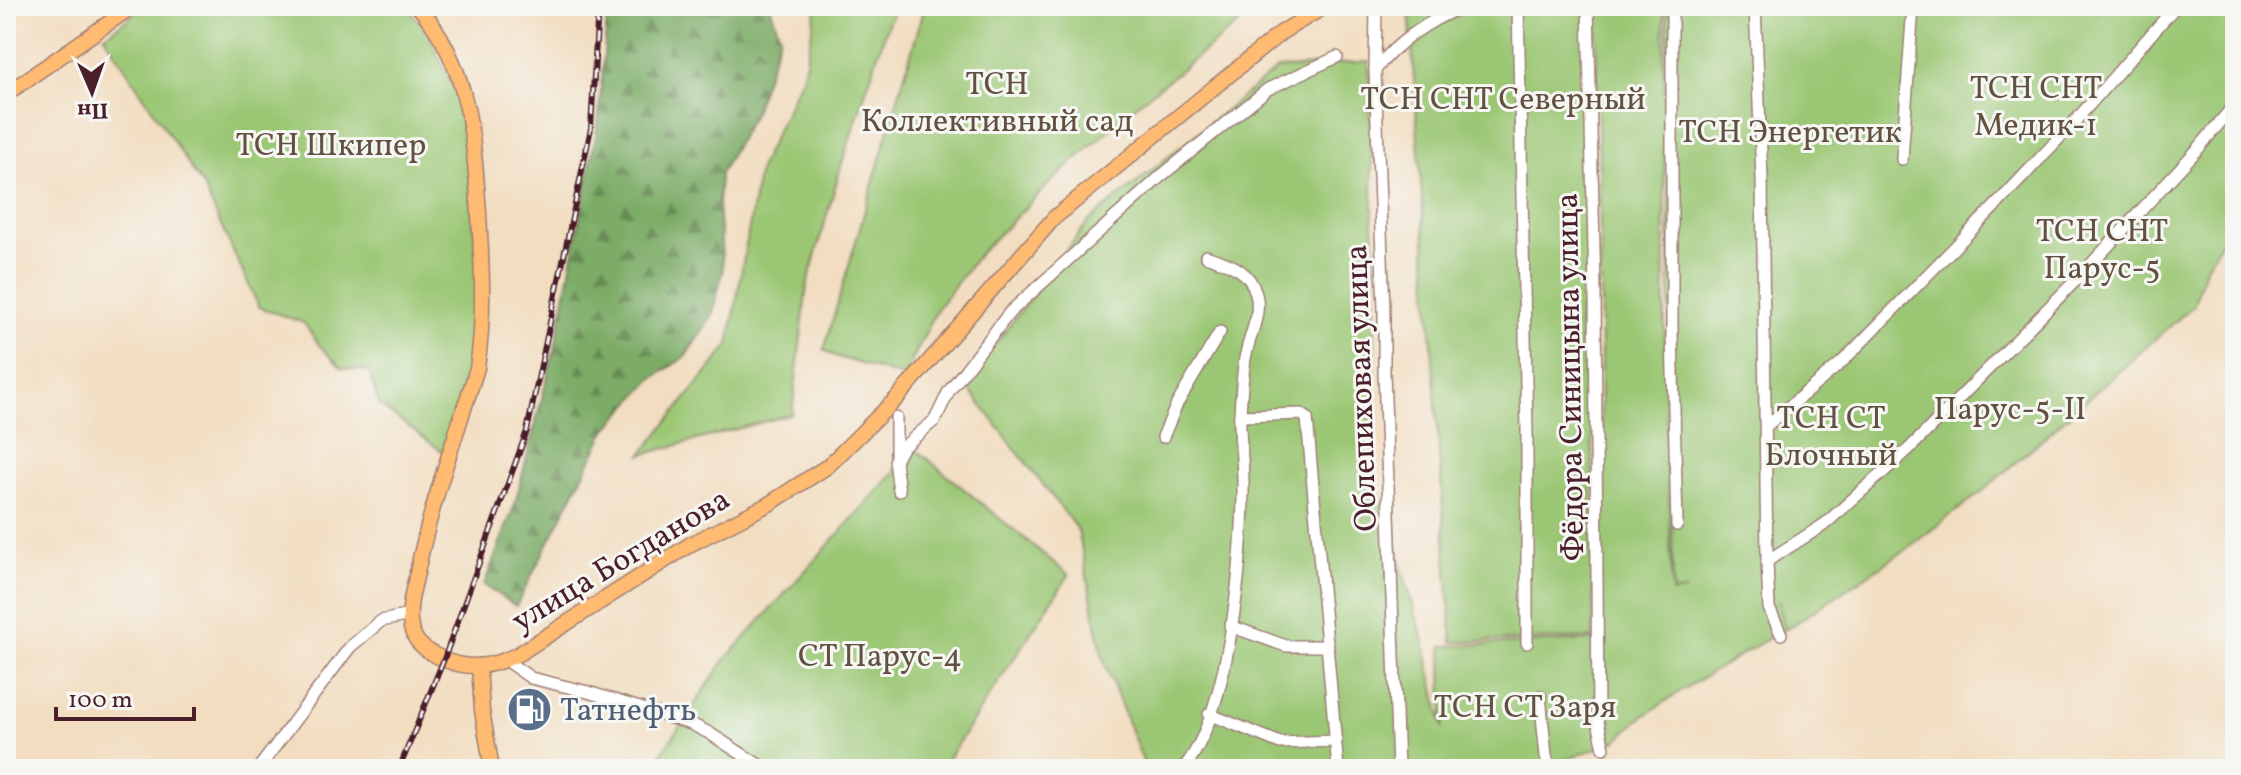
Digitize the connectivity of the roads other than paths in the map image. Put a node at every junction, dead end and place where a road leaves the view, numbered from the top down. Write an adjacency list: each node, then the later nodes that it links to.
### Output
1 (133, 6): 14 (main road)
2 (418, 6): 27 (main road)
3 (1326, 6): 32 (main road, улица Богданова)
4 (1376, 6): 13 (street, Облепиховая улица)
5 (1464, 6): 13 (street)
6 (1518, 6): 30 (street)
7 (1588, 6): 37 (street, Фёдора Синицына улица)
8 (1672, 6): 25 (street)
9 (1755, 6): 21 (street)
10 (1913, 6): 16 (street)
11 (2176, 6): 21 (street)
12 (1337, 57): 23 (street)
13 (1375, 70): 44 (street, Облепиховая улица)
14 (6, 94)
15 (2235, 104): 26 (street)
16 (1902, 159)
17 (1206, 256): 19 (street)
18 (1220, 332): 22 (street)
19 (1240, 416): 28 (street); 31 (street)
20 (896, 418): 23 (street)
21 (1766, 426): 26 (street)
22 (1163, 437)
23 (895, 461): 24 (street)
24 (899, 491)
25 (1677, 525)
26 (1767, 561): 29 (street)
27 (410, 615): 33 (main road, улица Богданова); 39 (street)
28 (1230, 626): 31 (street); 35 (street)
29 (1781, 634)
30 (1527, 643)
31 (1328, 646): 36 (street)
32 (505, 660): 33 (main road, улица Богданова); 41 (street)
33 (479, 666): 40 (main road)
34 (1540, 696): 38 (street)
35 (1209, 714): 36 (street); 42 (street)
36 (1336, 741): 43 (street)
37 (1604, 748)
38 (1550, 768)
39 (258, 769)
40 (492, 769)
41 (765, 769)
42 (1183, 769)
43 (1338, 769)
44 (1398, 769)

